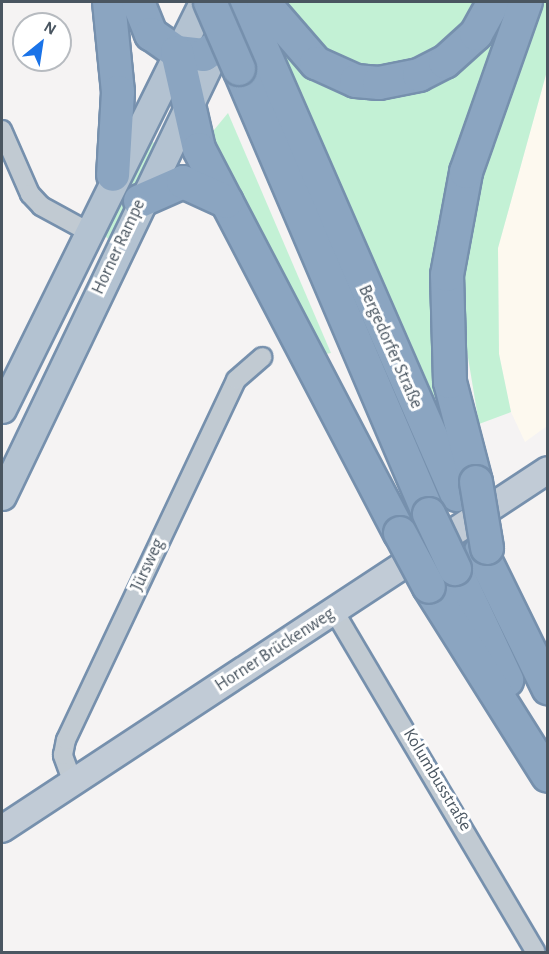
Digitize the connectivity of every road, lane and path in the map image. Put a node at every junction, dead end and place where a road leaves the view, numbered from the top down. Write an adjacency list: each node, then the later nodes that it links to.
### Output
1 (109, 2): 12 (highway)
2 (138, 2): 9 (highway)
3 (203, 2): 9 (main road, Horner Rampe)
4 (210, 2): 24 (highway, Bergedorfer Straße, bridge)
5 (495, 2): 7 (highway)
6 (526, 2): 20 (highway)
7 (254, 10): 8 (main road, Horner Rampe); 20 (highway, Bergedorfer Straße)
8 (217, 46): 9 (highway); 10 (main road, Horner Rampe)
9 (177, 52): 10 (highway); 12 (main road, Horner Rampe)
10 (186, 107): 13 (main road, Horner Rampe); 14 (highway)
11 (2, 130): 15 (street)
12 (113, 176): 15 (main road, Horner Rampe)
13 (140, 201): 14 (highway); 16 (main road, Horner Rampe)
14 (228, 202): 25 (highway, bridge)
15 (87, 231): 16 (main road); 18 (main road, Horner Rampe)
16 (113, 261): 21 (main road, Horner Rampe)
17 (262, 357): 26 (street, Jürsweg)
18 (2, 409)
19 (548, 470): 22 (street, Horner Brückenweg)
20 (466, 489): 23 (highway, bridge)
21 (2, 496)
22 (334, 611): 26 (street, Horner Brückenweg); 28 (street, Kolumbusstraße)
23 (548, 688)
24 (548, 764)
25 (548, 776)
26 (73, 783): 27 (street, Horner Brückenweg)
27 (2, 829)
28 (536, 952)

